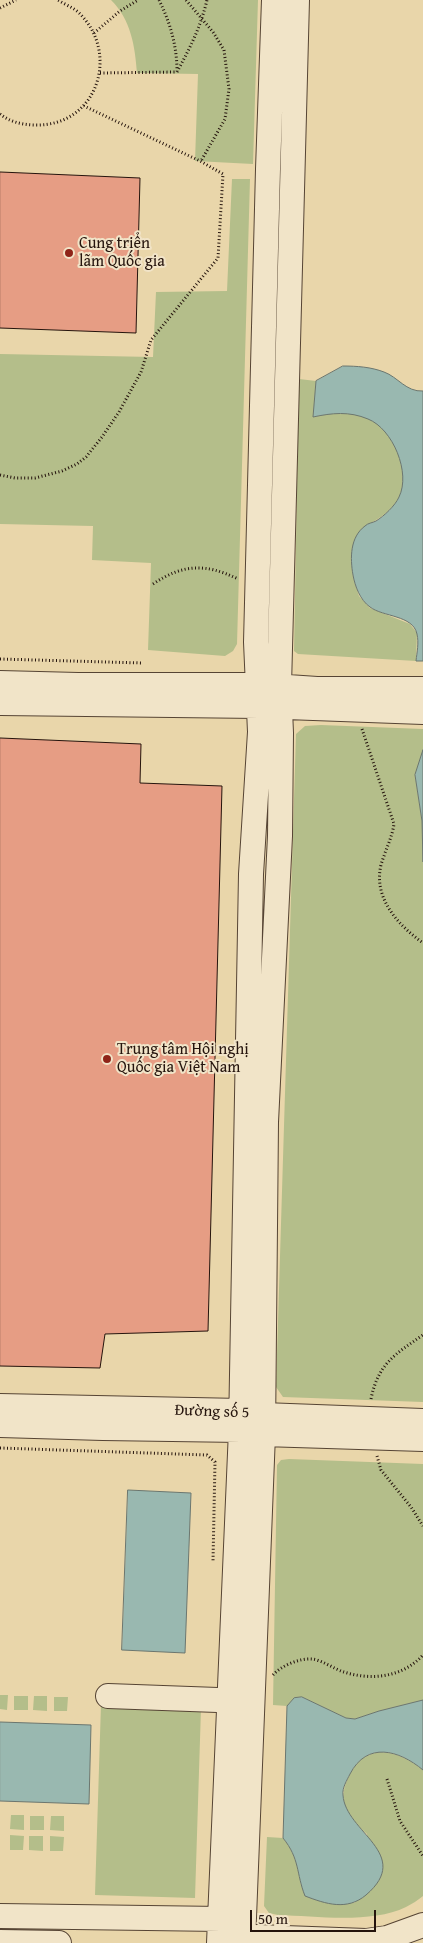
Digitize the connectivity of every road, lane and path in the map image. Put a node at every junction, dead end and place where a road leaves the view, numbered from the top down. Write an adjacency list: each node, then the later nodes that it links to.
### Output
1 (16, 0): 9 (path)
2 (58, 0): 11 (path)
3 (138, 0): 11 (path)
4 (159, 0): 13 (path)
5 (186, 0): 10 (path)
6 (207, 0): 10 (path)
7 (274, 0): 18 (lane)
8 (297, 0): 19 (lane)
9 (0, 8)
10 (202, 19): 13 (path); 20 (path)
11 (94, 33): 12 (path)
12 (100, 72): 13 (path); 14 (path)
13 (177, 72)
14 (84, 106): 16 (path); 20 (path)
15 (0, 114): 16 (path)
16 (5, 118): 17 (path)
17 (0, 119)
18 (270, 120): 19 (lane); 21 (lane)
19 (295, 123): 22 (lane)
20 (200, 161): 25 (path)
21 (268, 169): 22 (lane); 23 (lane)
22 (292, 172): 24 (lane)
23 (267, 220): 24 (lane); 33 (lane)
24 (292, 222): 33 (lane)
25 (0, 475)
26 (245, 582): 27 (path)
27 (153, 584)
28 (0, 659): 29 (path)
29 (144, 663)
30 (0, 683): 32 (lane)
31 (423, 689): 33 (lane)
32 (77, 694): 33 (lane); 34 (lane)
33 (269, 696): 35 (lane); 37 (lane); 38 (lane)
34 (0, 703)
35 (423, 712)
36 (360, 724): 41 (path)
37 (253, 832): 38 (lane); 39 (lane)
38 (280, 836): 40 (lane)
39 (250, 874): 40 (lane); 42 (lane)
40 (278, 878): 42 (lane)
41 (423, 943)
42 (260, 999): 47 (lane)
43 (423, 1335): 44 (path)
44 (370, 1405)
45 (0, 1406): 47 (lane, Đường số 5)
46 (423, 1421): 47 (lane, Đường số 5)
47 (252, 1423): 48 (lane, Đường số 5); 49 (lane, Đường số 5); 59 (lane)
48 (0, 1425)
49 (423, 1439)
50 (0, 1448): 55 (path)
51 (367, 1456): 52 (path)
52 (377, 1456): 53 (path); 54 (path)
53 (386, 1456)
54 (423, 1526)
55 (213, 1561)
56 (423, 1655): 57 (path)
57 (271, 1677)
58 (108, 1696): 59 (lane)
59 (241, 1701): 65 (lane)
60 (387, 1779): 61 (path)
61 (423, 1856)
62 (0, 1916): 63 (lane)
63 (27, 1917): 65 (lane); 67 (lane)
64 (423, 1925): 65 (lane)
65 (242, 1933): 69 (lane)
66 (0, 1942): 67 (lane)
67 (26, 1943): 68 (lane)
68 (59, 1943)
69 (219, 1943)

